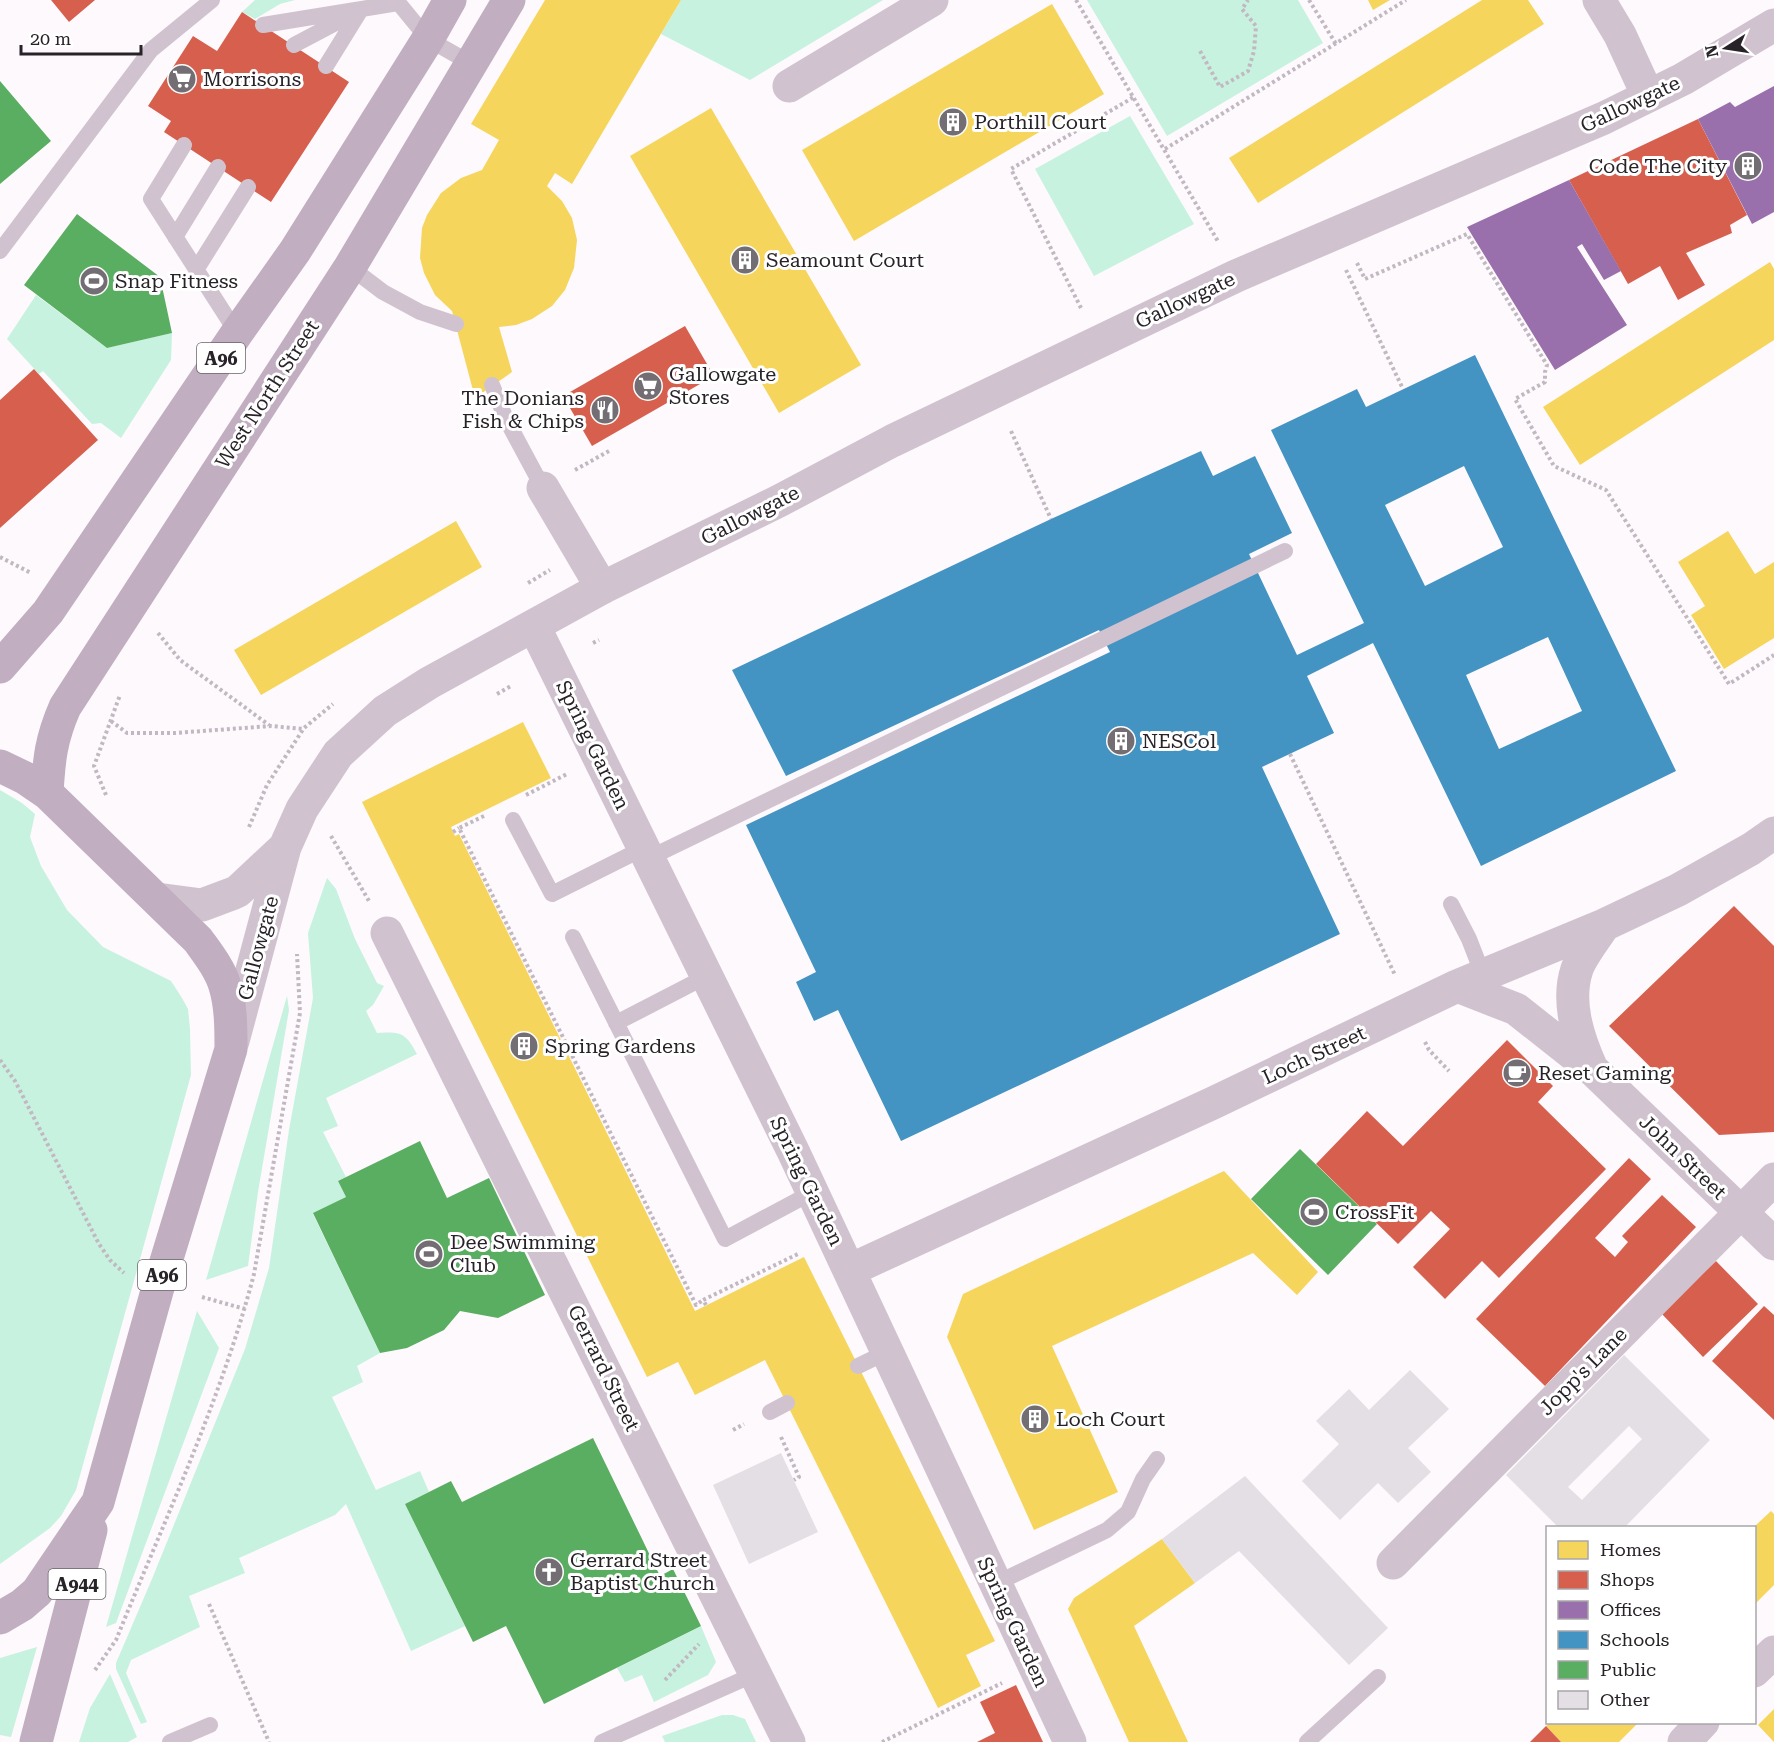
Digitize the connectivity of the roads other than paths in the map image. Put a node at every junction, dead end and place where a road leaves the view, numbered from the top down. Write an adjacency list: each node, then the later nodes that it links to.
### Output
1 (212, 0): 20 (lane)
2 (450, 0): 10 (main road, A96)
3 (509, 0): 12 (main road, West North Street)
4 (932, 0): 14 (street)
5 (1599, 0): 15 (street)
6 (397, 1): 7 (lane); 10 (lane)
7 (360, 10): 8 (lane); 11 (lane); 13 (lane)
8 (263, 25)
9 (1774, 25): 15 (street, Gallowgate)
10 (428, 39): 12 (lane); 24 (main road, A96)
11 (294, 45)
12 (471, 64): 21 (main road, West North Street)
13 (326, 66)
14 (789, 86)
15 (1647, 96): 28 (street, Gallowgate)
16 (184, 145): 19 (lane)
17 (218, 167): 19 (lane)
18 (248, 187): 22 (lane)
19 (175, 237): 22 (lane)
20 (0, 251)
21 (350, 267): 23 (lane); 32 (main road, West North Street)
22 (196, 270): 24 (lane)
23 (456, 324)
24 (237, 333): 30 (main road, A96)
25 (492, 385): 26 (lane)
26 (543, 488): 28 (street)
27 (1285, 551): 36 (lane)
28 (602, 588): 29 (street, Gallowgate)
29 (534, 626): 35 (street, Gallowgate); 36 (street, Spring Garden)
30 (0, 667)
31 (0, 766): 32 (main road, A96)
32 (47, 793): 37 (main road, A96)
33 (513, 819): 36 (lane)
34 (1774, 833): 39 (street, Loch Street)
35 (285, 847): 37 (street, Gallowgate); 45 (street, Gallowgate)
36 (646, 853): 42 (street, Spring Garden)
37 (157, 899): 45 (main road, A96)
38 (1451, 904): 43 (lane)
39 (1604, 925): 43 (street, Loch Street); 46 (street, John Street)
40 (387, 933): 61 (street, Gerrard Street)
41 (573, 936): 44 (lane)
42 (707, 976): 44 (lane); 48 (street, Spring Garden)
43 (1470, 981): 46 (street, John Street); 51 (street, Loch Street)
44 (616, 1023): 48 (lane)
45 (231, 1049): 55 (main road, A96)
46 (1592, 1068): 49 (street, John Street)
47 (1774, 1179): 49 (street, Jopp's Lane)
48 (813, 1192): 51 (street, Spring Garden)
49 (1740, 1213): 50 (street, John Street); 56 (street, Jopp's Lane)
50 (1774, 1244)
51 (850, 1270): 57 (street, Spring Garden)
52 (787, 1403): 53 (lane)
53 (770, 1412)
54 (1157, 1459): 57 (lane)
55 (98, 1502): 58 (main road, A96); 65 (main road, A944)
56 (1393, 1563)
57 (995, 1584): 69 (street, Spring Garden)
58 (0, 1618)
59 (1774, 1652): 60 (street)
60 (1756, 1670)
61 (755, 1674): 67 (lane); 68 (street, Gerrard Street)
62 (1378, 1677): 70 (lane)
63 (1702, 1724): 71 (street)
64 (210, 1725): 66 (lane)
65 (36, 1742)
66 (170, 1742)
67 (602, 1742)
68 (789, 1742)
69 (1070, 1742)
70 (1307, 1742)
71 (1684, 1742)

